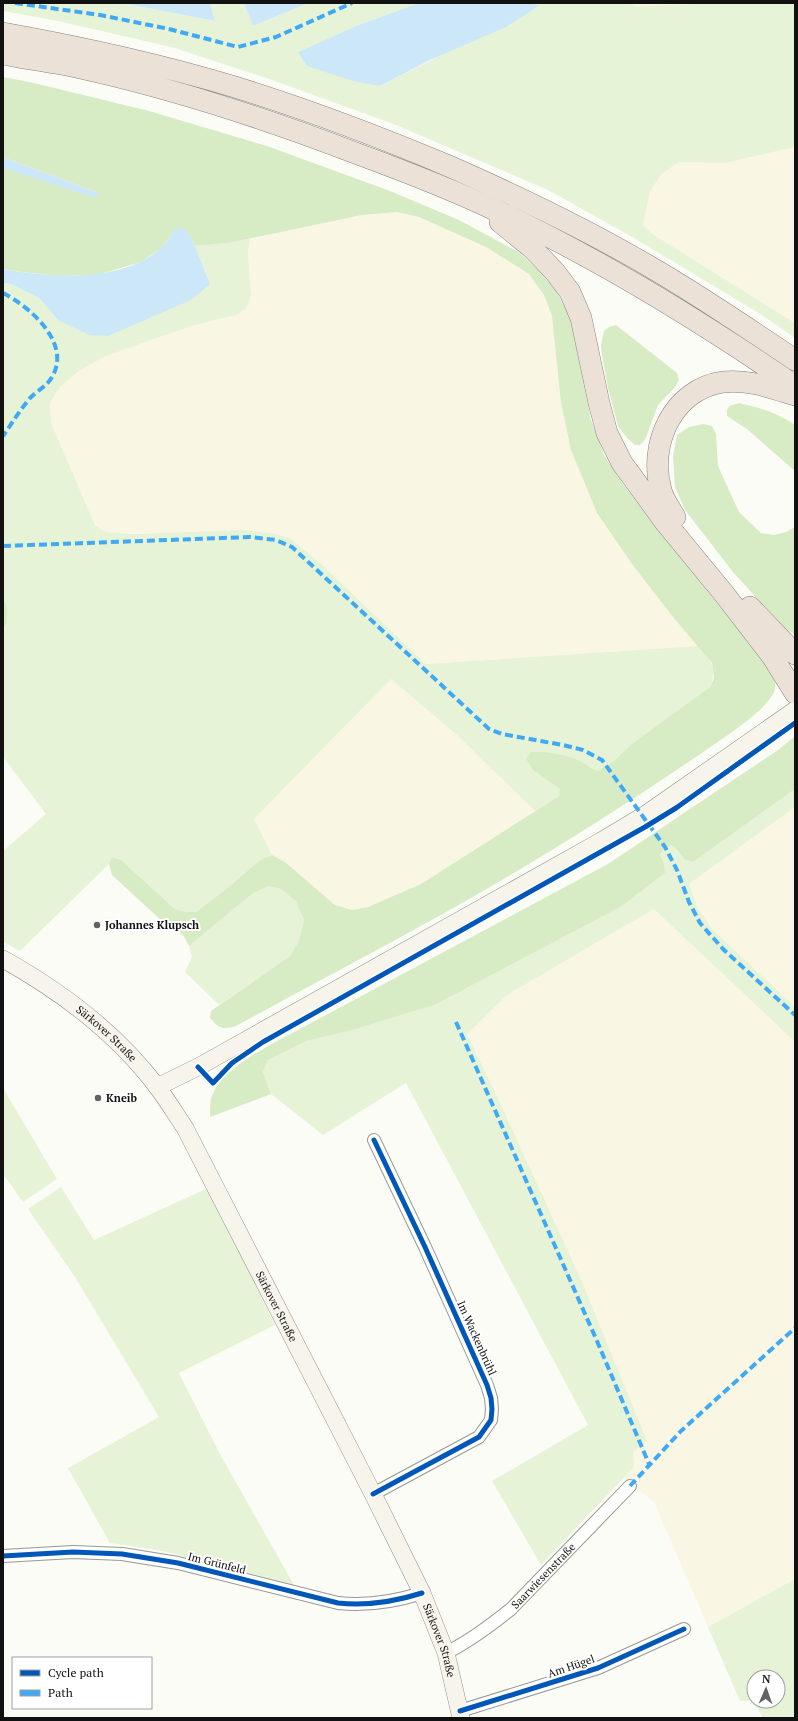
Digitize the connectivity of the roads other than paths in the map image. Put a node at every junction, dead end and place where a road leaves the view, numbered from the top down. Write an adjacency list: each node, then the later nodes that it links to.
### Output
1 (3, 33): 4 (highway)
2 (3, 54): 3 (highway)
3 (466, 197): 5 (highway); 8 (highway)
4 (795, 360)
5 (795, 386)
6 (795, 396): 7 (highway)
7 (794, 652)
8 (795, 693)
9 (795, 710): 11 (main road)
10 (3, 959): 11 (main road, Särkover Straße)
11 (158, 1087): 14 (main road, Särkover Straße)
12 (374, 1140): 14 (street, Im Wackenbrühl)
13 (630, 1486): 18 (street, Saarwiesenstraße)
14 (373, 1494): 16 (main road, Särkover Straße)
15 (3, 1556): 16 (street, Im Grünfeld)
16 (422, 1593): 18 (main road, Särkover Straße)
17 (684, 1629): 19 (street, Am Hügel)
18 (446, 1653): 19 (main road, Särkover Straße)
19 (460, 1715)

